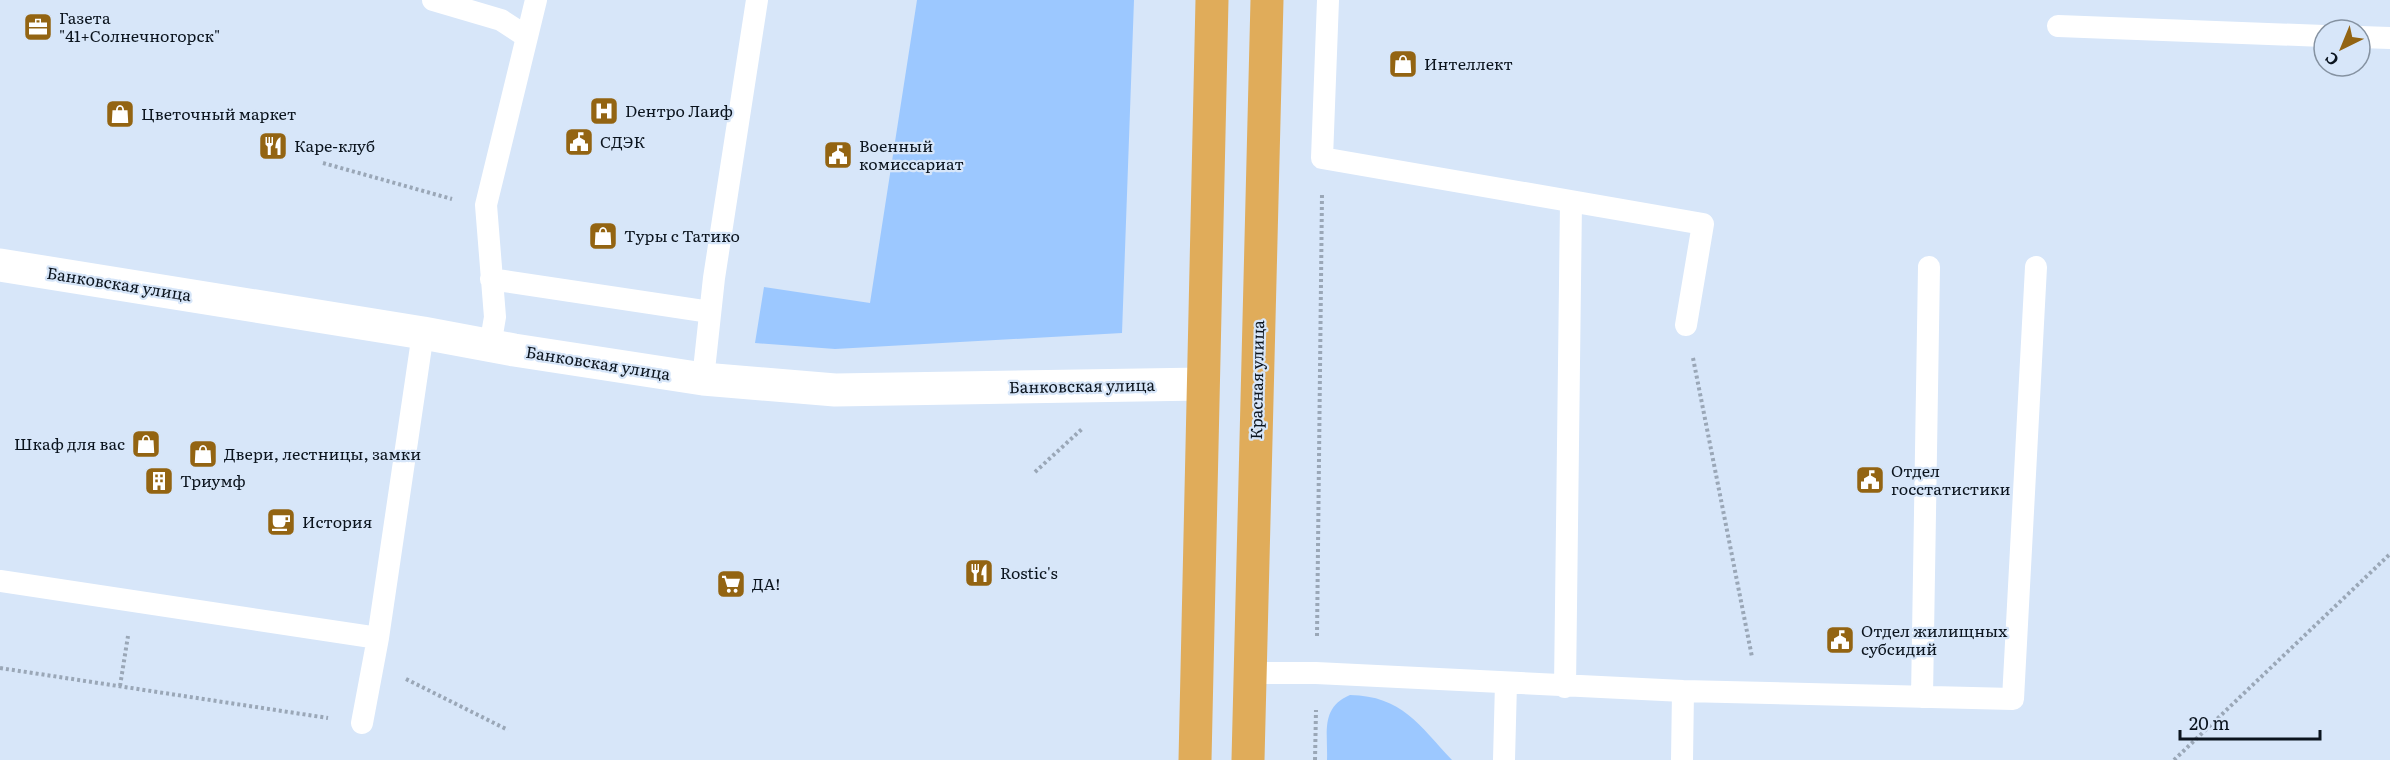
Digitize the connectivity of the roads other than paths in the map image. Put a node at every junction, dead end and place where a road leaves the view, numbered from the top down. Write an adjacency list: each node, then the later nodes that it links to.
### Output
1 (433, 0): 9 (lane)
2 (536, 0): 9 (lane)
3 (757, 0): 17 (lane)
4 (1212, 0): 22 (highway)
5 (1266, 0): 25 (highway, Красная улица)
6 (1328, 0): 12 (lane)
7 (2058, 26): 8 (lane)
8 (2312, 36)
9 (527, 37): 16 (lane)
10 (2372, 37): 11 (lane)
11 (2390, 38)
12 (1571, 202): 18 (lane); 27 (lane)
13 (0, 265): 19 (street, Банковская улица)
14 (1929, 267): 29 (lane)
15 (2036, 267): 29 (lane)
16 (492, 279): 17 (lane); 20 (lane)
17 (710, 312): 21 (lane)
18 (1686, 325)
19 (423, 333): 20 (street, Банковская улица); 24 (lane)
20 (490, 346): 21 (street, Банковская улица)
21 (703, 379): 22 (street, Банковская улица)
22 (1202, 384): 31 (highway)
23 (0, 581): 24 (lane)
24 (378, 638): 30 (lane)
25 (1249, 674): 26 (lane); 32 (highway, Красная улица)
26 (1506, 683): 27 (lane); 33 (lane)
27 (1564, 687): 28 (lane)
28 (1683, 691): 29 (lane); 34 (lane)
29 (1922, 697)
30 (362, 723)
31 (1195, 760)
32 (1248, 760)
33 (1504, 760)
34 (1682, 760)

